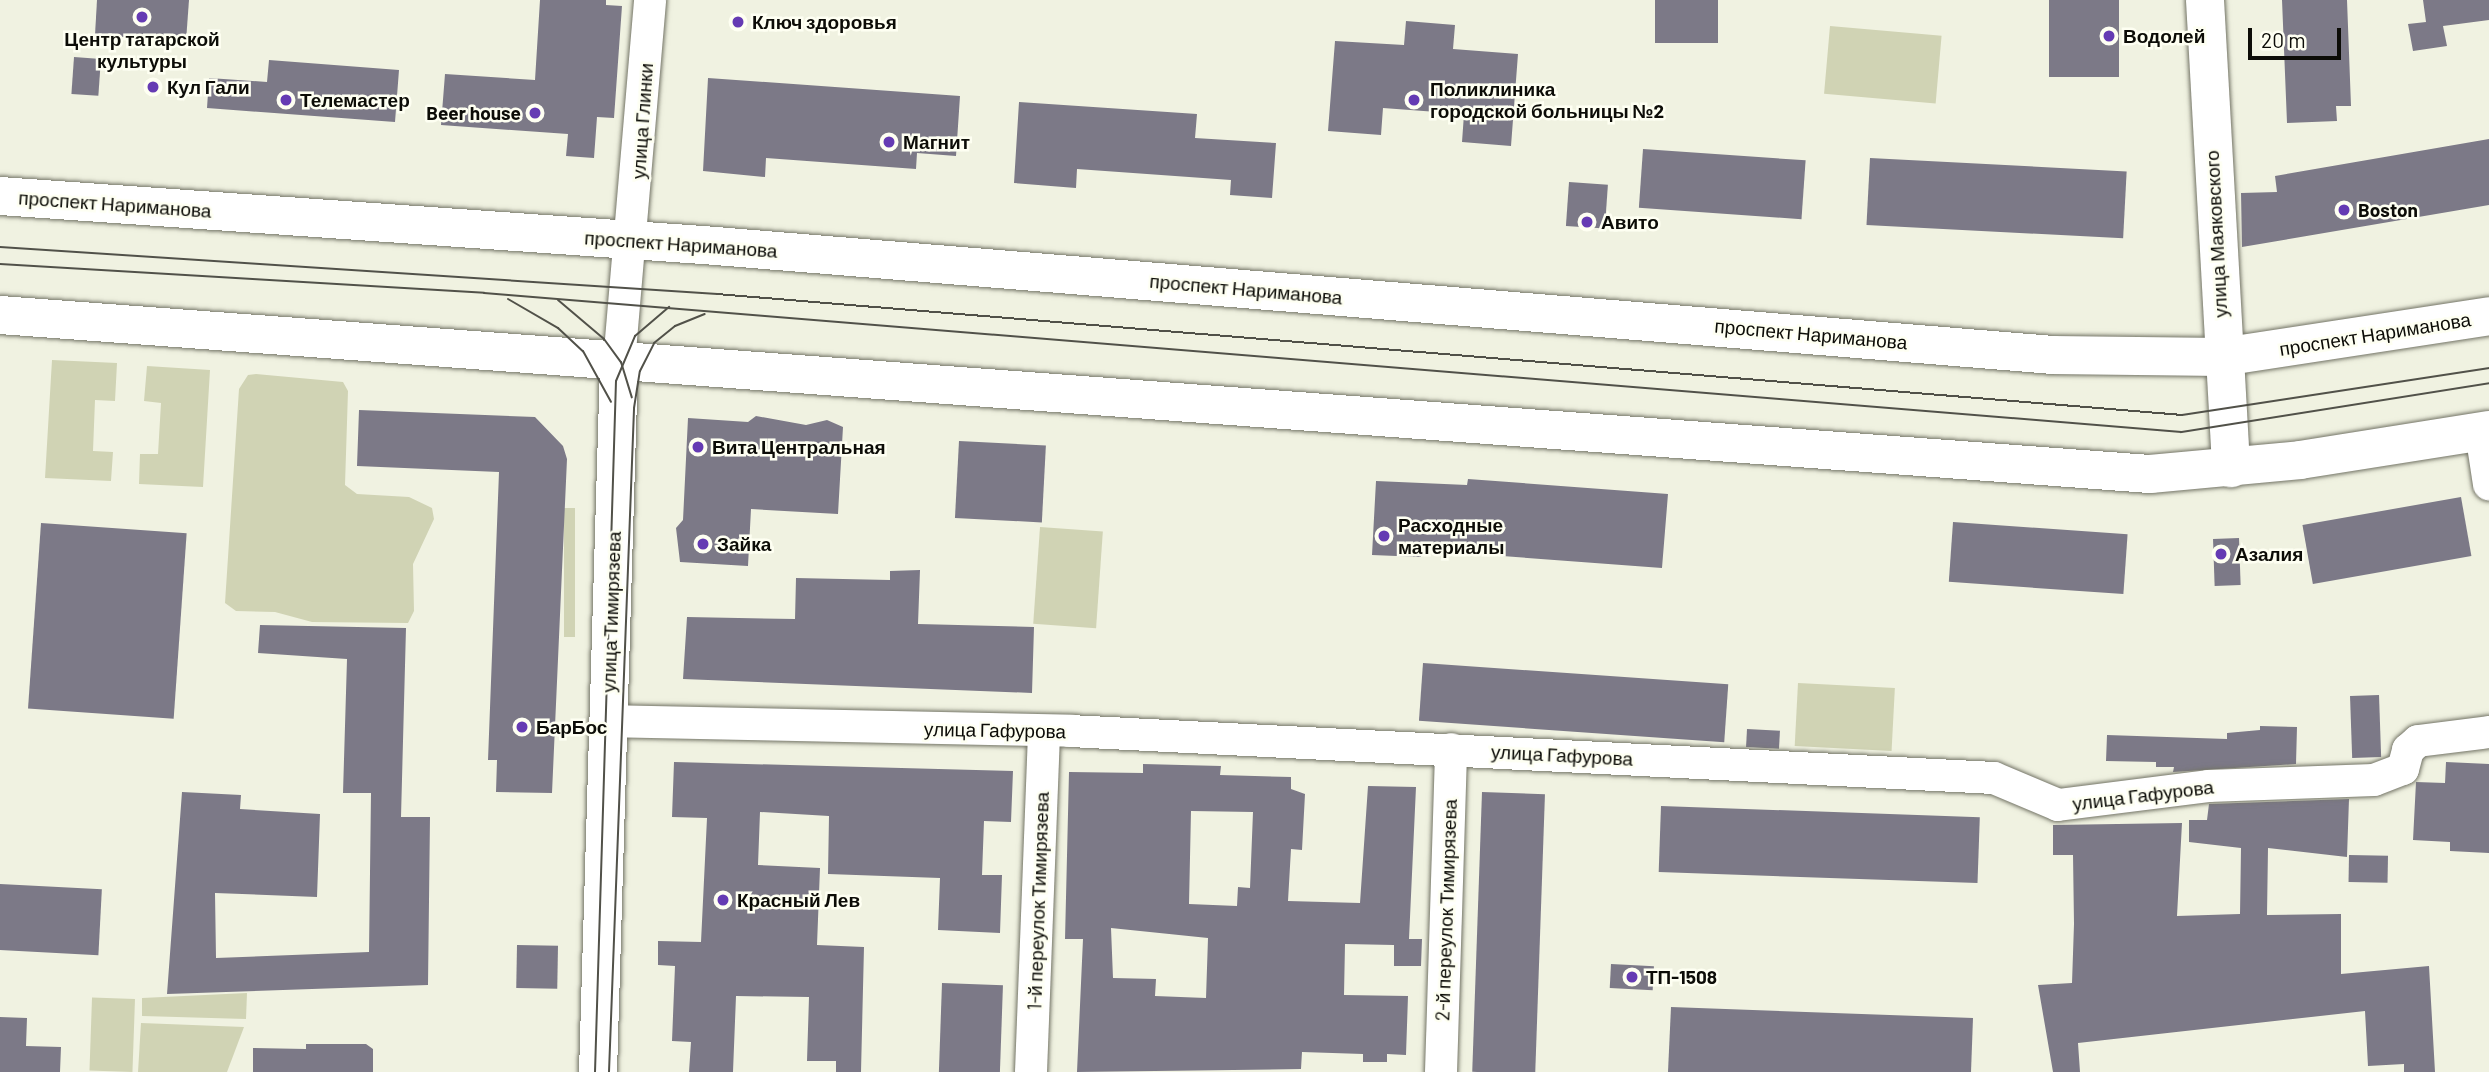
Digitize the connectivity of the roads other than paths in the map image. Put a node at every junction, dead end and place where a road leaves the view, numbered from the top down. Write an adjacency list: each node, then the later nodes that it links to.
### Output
1 (650, 0): 4 (street, улица Глинки)
2 (2205, 0): 7 (main road, улица Маяковского)
3 (0, 196): 4 (main road, проспект Нариманова)
4 (633, 241): 7 (main road, проспект Нариманова); 8 (street, улица Глинки)
5 (0, 315): 8 (main road)
6 (2489, 316): 7 (main road, проспект Нариманова)
7 (2222, 357): 10 (main road, улица Маяковского)
8 (619, 363): 10 (main road); 12 (main road, улица Тимирязева)
9 (2485, 431): 10 (main road); 11 (street)
10 (2231, 468)
11 (2489, 484)
12 (607, 722): 13 (street, улица Гафурова); 16 (main road, улица Тимирязева)
13 (1044, 731): 15 (street, улица Гафурова); 17 (street, 1-й переулок Тимирязева)
14 (2489, 732): 15 (street, улица Гафурова)
15 (1451, 749): 18 (street, 2-й переулок Тимирязева)
16 (598, 1072)
17 (1031, 1072)
18 (1441, 1072)

